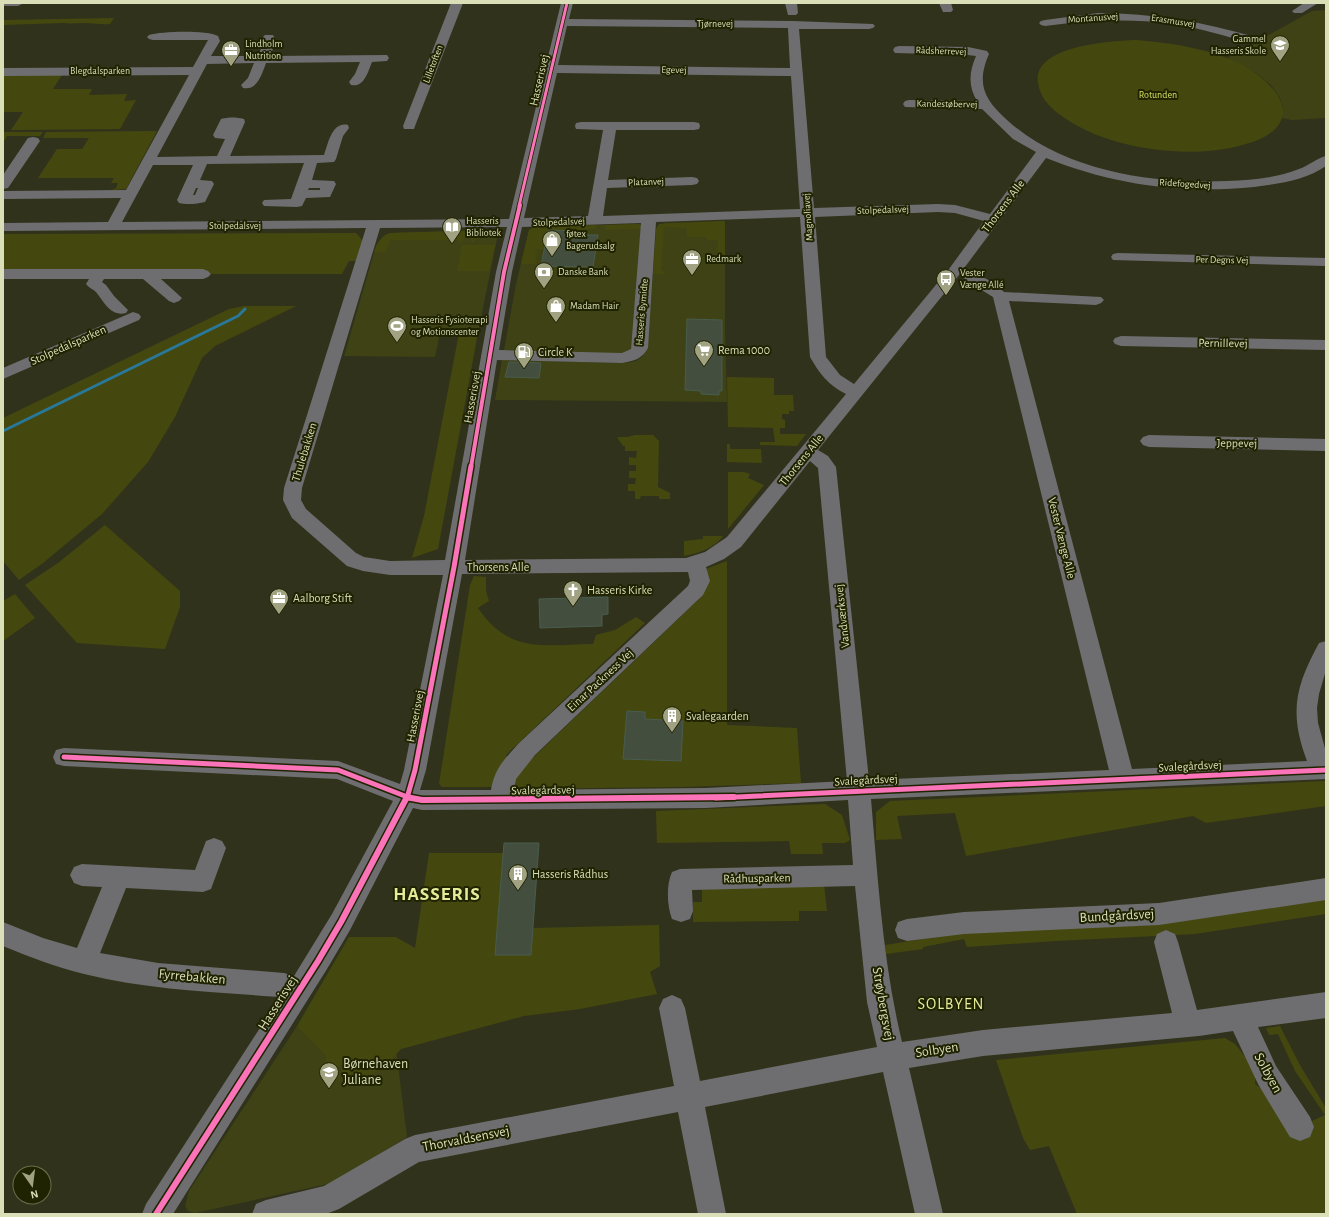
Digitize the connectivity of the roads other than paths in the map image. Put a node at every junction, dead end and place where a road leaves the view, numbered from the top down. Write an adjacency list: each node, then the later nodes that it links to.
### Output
1 (3, 3): 2 (street)
2 (18, 3)
3 (457, 3): 28 (street, Lilletoften)
4 (567, 3): 9 (street, Hasserisvej)
5 (1312, 3): 7 (street)
6 (1144, 12): 10 (street, Montanusvej); 14 (street, Erasmusvej)
7 (1298, 12)
8 (792, 13): 9 (street, Tjørnevej); 11 (street, Tjørnevej); 23 (street, Magnoliavej)
9 (562, 22): 21 (street, Hasserisvej)
10 (1045, 23)
11 (869, 26)
12 (153, 37): 20 (street)
13 (269, 37): 19 (street)
14 (1252, 39)
15 (899, 50): 16 (street, Rådsherrevej)
16 (983, 54): 27 (street, Ridefogedvej)
17 (367, 58): 18 (street, Blegdalsparken); 19 (street, Blegdalsparken); 24 (street)
18 (383, 58)
19 (262, 59): 20 (street, Blegdalsparken); 25 (street)
20 (200, 65): 22 (street, Blegdalsparken); 40 (street)
21 (552, 69): 23 (street, Egevej); 52 (street, Hasserisvej)
22 (3, 72)
23 (797, 72): 48 (street, Magnoliavej)
24 (355, 82)
25 (247, 85)
26 (909, 104): 27 (street, Kandestøbervej)
27 (985, 105): 35 (street, Ridefogedvej)
28 (409, 126)
29 (581, 126): 30 (street)
30 (610, 126): 31 (street); 43 (street)
31 (694, 126)
32 (343, 128): 36 (street)
33 (233, 135): 38 (street)
34 (33, 141): 44 (street)
35 (1044, 151): 39 (street, Ridefogedvej); 50 (street, Thorsens Alle)
36 (312, 159): 38 (street); 47 (street)
37 (202, 160): 38 (street); 40 (street); 42 (street)
38 (222, 160)
39 (1326, 160)
40 (148, 161): 45 (street)
41 (692, 181): 43 (street, Platanvej)
42 (191, 184)
43 (600, 184): 51 (street)
44 (3, 185)
45 (130, 194): 46 (street); 54 (street)
46 (3, 195)
47 (270, 203)
48 (808, 212): 49 (street, Stolpedalsvej); 50 (street, Stolpedalsvej); 70 (street, Magnoliavej)
49 (649, 218): 51 (street, Stolpedalsvej); 68 (street, Hasseris Bymidte)
50 (993, 219): 70 (street, Thorsens Alle)
51 (595, 220): 52 (street, Stolpedalsvej)
52 (516, 223): 53 (street, Stolpedalsvej); 68 (street, Hasserisvej)
53 (374, 225): 54 (street, Stolpedalsvej); 75 (street, Thulebakken)
54 (113, 226): 55 (street, Stolpedalsvej)
55 (3, 227)
56 (1118, 257): 57 (street, Per Degns Vej)
57 (1326, 262)
58 (3, 274): 59 (street)
59 (99, 274): 60 (street); 69 (street, Stolpedalsparken)
60 (147, 274): 61 (street); 64 (street)
61 (203, 274)
62 (972, 278): 63 (street)
63 (1000, 296): 65 (street); 79 (street, Vester Vænge Alle)
64 (174, 298)
65 (1096, 300)
66 (1121, 341): 67 (street, Pernillevej)
67 (1326, 345)
68 (490, 355): 75 (street, Hasserisvej)
69 (3, 374)
70 (857, 392): 73 (street, Thorsens Alle)
71 (1149, 442): 72 (street, Jeppevej)
72 (1326, 445)
73 (807, 452): 74 (street, Thorsens Alle); 80 (street, Vandværksvej)
74 (696, 564): 75 (street, Thorsens Alle); 82 (street, Einar Packness Vej)
75 (454, 567): 81 (street, Hasserisvej)
76 (1326, 649): 78 (street)
77 (64, 757): 81 (street)
78 (1324, 770): 79 (street, Svalegårdsvej)
79 (1123, 779): 80 (street, Svalegårdsvej)
80 (859, 790): 82 (street, Svalegårdsvej); 84 (street, Strøybergsvej)
81 (407, 797): 82 (street, Svalegårdsvej); 93 (street, Hasserisvej)
82 (501, 800)
83 (214, 848): 86 (street)
84 (866, 875): 88 (street, Rådhusparken); 98 (street, Strøybergsvej)
85 (82, 876): 86 (street)
86 (118, 877): 92 (street)
87 (1326, 889): 89 (street, Bundgårdsvej)
88 (681, 911)
89 (907, 930)
90 (3, 934): 92 (street, Fyrrebakken)
91 (1166, 942): 97 (street)
92 (84, 962): 93 (street, Fyrrebakken)
93 (300, 990): 102 (street, Hasserisvej)
94 (1326, 1005): 96 (street, Solbyen)
95 (672, 1008): 99 (street)
96 (1240, 1018): 97 (street, Solbyen); 101 (street, Solbyen)
97 (1188, 1024): 98 (street, Solbyen)
98 (893, 1057): 99 (street, Solbyen); 105 (street, Strøybergsvej)
99 (688, 1096): 100 (street, Solbyen); 104 (street)
100 (607, 1112): 103 (street, Thorvaldsensvej)
101 (1300, 1127)
102 (156, 1214)
103 (266, 1214)
104 (712, 1214)
105 (929, 1214)

